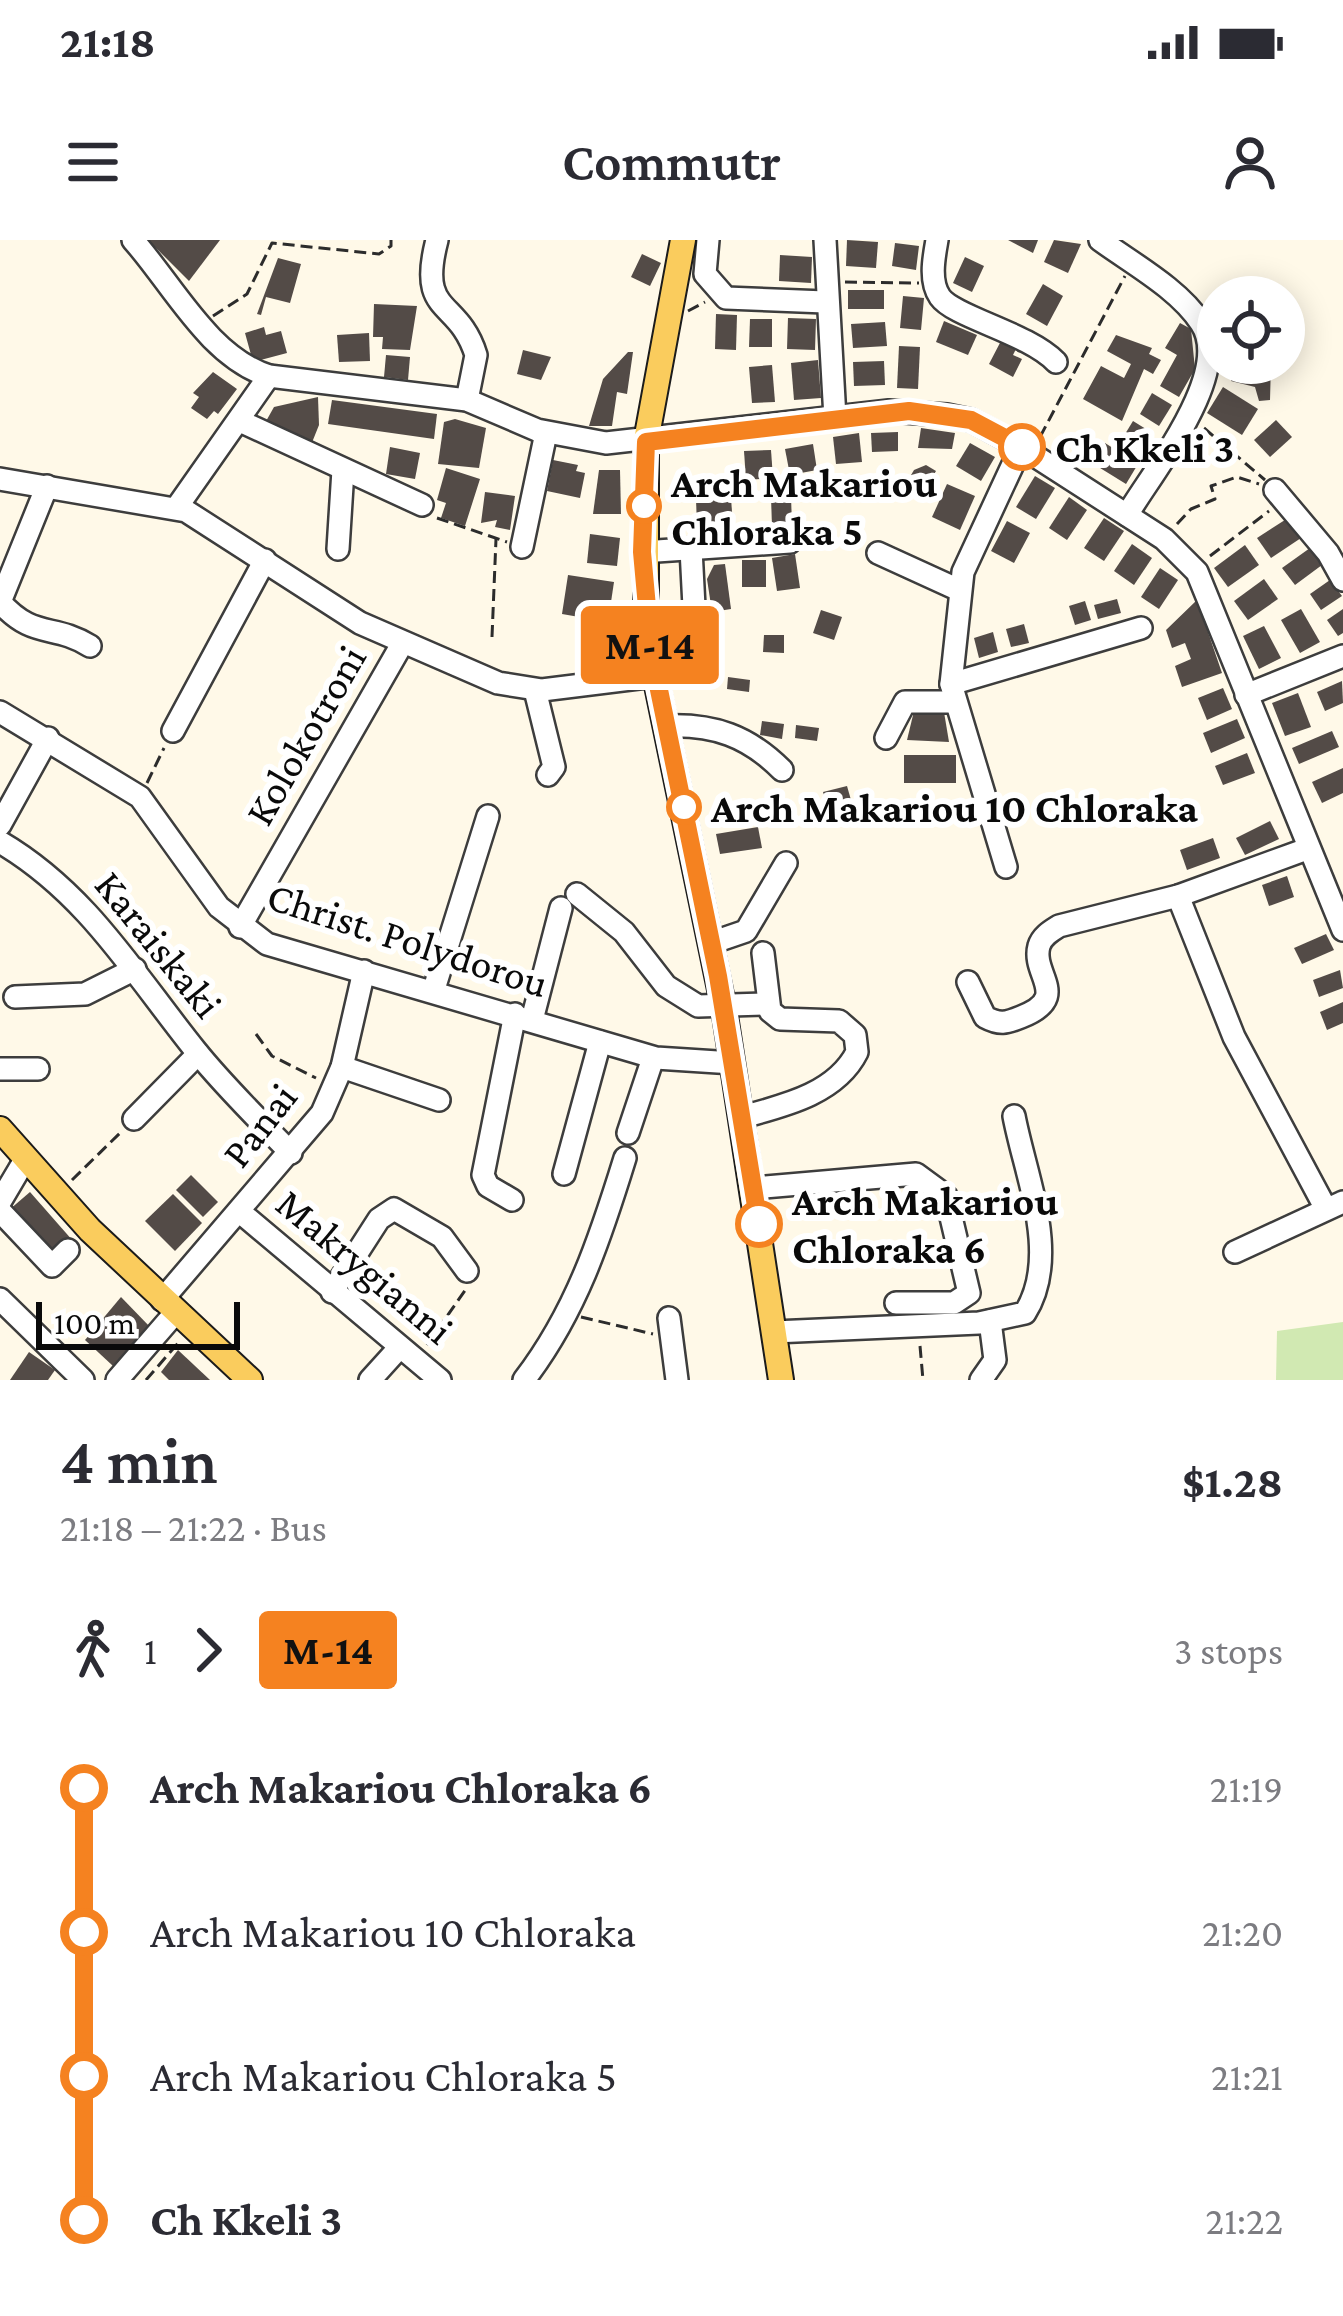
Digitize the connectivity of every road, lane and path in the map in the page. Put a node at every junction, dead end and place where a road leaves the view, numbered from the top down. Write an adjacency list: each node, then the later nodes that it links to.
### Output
1 (133, 240): 14 (street)
2 (391, 240): 14 (path)
3 (437, 240): 17 (street)
4 (683, 240): 13 (main road)
5 (708, 240): 11 (street)
6 (825, 240): 12 (street)
7 (937, 240): 10 (street)
8 (1100, 240): 9 (street)
9 (1132, 263): 18 (street); 23 (path)
10 (934, 284): 12 (path); 15 (street)
11 (716, 291): 12 (street); 13 (path)
12 (825, 291): 19 (street)
13 (668, 310): 22 (main road)
14 (202, 324): 16 (street)
15 (1057, 362)
16 (269, 376): 17 (street); 20 (street)
17 (467, 400): 21 (street)
18 (1186, 416): 27 (path); 30 (street)
19 (836, 418): 22 (street); 23 (street)
20 (242, 422): 24 (street); 29 (street)
21 (546, 433): 22 (street); 34 (street)
22 (646, 442): 37 (main road)
23 (1027, 450): 30 (street); 42 (street)
24 (343, 470): 28 (street); 36 (street)
25 (0, 479): 26 (street)
26 (47, 486): 29 (street); 43 (street)
27 (1279, 495): 32 (path); 40 (path); 41 (street)
28 (422, 505): 31 (path)
29 (177, 507): 39 (street)
30 (1127, 515): 32 (street)
31 (496, 538): 34 (path); 46 (path)
32 (1164, 539): 40 (street)
33 (790, 542): 35 (street)
34 (522, 547)
35 (691, 549): 37 (street); 44 (street)
36 (338, 550)
37 (642, 552): 50 (main road)
38 (878, 554): 42 (street)
39 (265, 560): 47 (street); 56 (street)
40 (1194, 568): 53 (street)
41 (1343, 580)
42 (959, 590): 52 (street)
43 (0, 602): 48 (street)
44 (695, 626)
45 (1141, 628): 52 (street)
46 (492, 637)
47 (402, 644): 51 (street); 69 (street, Kolokotroni)
48 (90, 646)
49 (1343, 656): 53 (street)
50 (655, 676): 51 (street); 55 (main road)
51 (535, 689): 60 (street)
52 (952, 693): 58 (street); 67 (street)
53 (1246, 695): 65 (street)
54 (0, 712): 57 (street, Christ. Polydorou)
55 (666, 726): 59 (street); 71 (main road)
56 (173, 731): 61 (path)
57 (48, 738): 61 (street, Christ. Polydorou); 63 (street)
58 (886, 738)
59 (782, 770)
60 (548, 776)
61 (140, 797): 69 (street, Christ. Polydorou)
62 (488, 816): 76 (street)
63 (0, 825)
64 (0, 842): 73 (street, Karaiskaki)
65 (1307, 849): 68 (street); 70 (street)
66 (786, 863): 71 (street)
67 (1006, 867)
68 (1178, 896): 75 (street); 102 (street)
69 (240, 927): 74 (street, Christ. Polydorou)
70 (1343, 930)
71 (711, 943): 79 (main road)
72 (763, 952): 78 (street)
73 (135, 969): 77 (street); 83 (street, Karaiskaki)
74 (364, 970): 76 (street, Christ. Polydorou); 88 (street, Panai)
75 (968, 982)
76 (434, 989): 80 (street, Christ. Polydorou)
77 (15, 997)
78 (767, 1004): 79 (street); 91 (street)
79 (724, 1009): 80 (street); 85 (main road)
80 (524, 1017): 82 (street, Christ. Polydorou); 101 (street)
81 (256, 1034): 88 (path)
82 (600, 1042): 84 (street, Christ. Polydorou); 98 (street)
83 (198, 1054): 92 (street, Karaiskaki); 95 (street, Karaiskaki)
84 (653, 1058): 85 (street, Christ. Polydorou); 94 (street)
85 (733, 1063): 91 (main road)
86 (0, 1069): 87 (street)
87 (38, 1069)
88 (339, 1077): 89 (street); 95 (street, Panai)
89 (439, 1100)
90 (1014, 1116): 113 (street)
91 (742, 1117): 99 (main road)
92 (134, 1120): 100 (path)
93 (0, 1129): 97 (main road)
94 (628, 1133)
95 (291, 1153): 104 (street, Panai)
96 (625, 1158): 112 (street)
97 (26, 1159): 100 (main road); 103 (street)
98 (564, 1174)
99 (754, 1188): 110 (street); 116 (main road)
100 (58, 1194): 111 (main road)
101 (512, 1200)
102 (1335, 1205): 106 (street)
103 (0, 1206): 105 (street)
104 (240, 1212): 108 (street, Makrygianni); 111 (street, Panai)
105 (68, 1250)
106 (1235, 1252)
107 (467, 1271): 108 (street); 117 (path)
108 (332, 1292): 117 (street, Makrygianni)
109 (0, 1299): 118 (street)
110 (896, 1304)
111 (176, 1313): 119 (street, Panai); 120 (path); 121 (main road)
112 (568, 1314): 115 (path); 124 (street)
113 (990, 1322): 114 (street); 128 (street)
114 (918, 1325): 116 (street); 127 (path)
115 (670, 1326): 125 (street)
116 (774, 1333): 126 (main road)
117 (407, 1354): 122 (street); 123 (street, Makrygianni)
118 (83, 1380)
119 (117, 1380)
120 (146, 1380)
121 (250, 1380)
122 (370, 1380)
123 (440, 1380)
124 (524, 1380)
125 (677, 1380)
126 (781, 1380)
127 (923, 1380)
128 (981, 1380)

